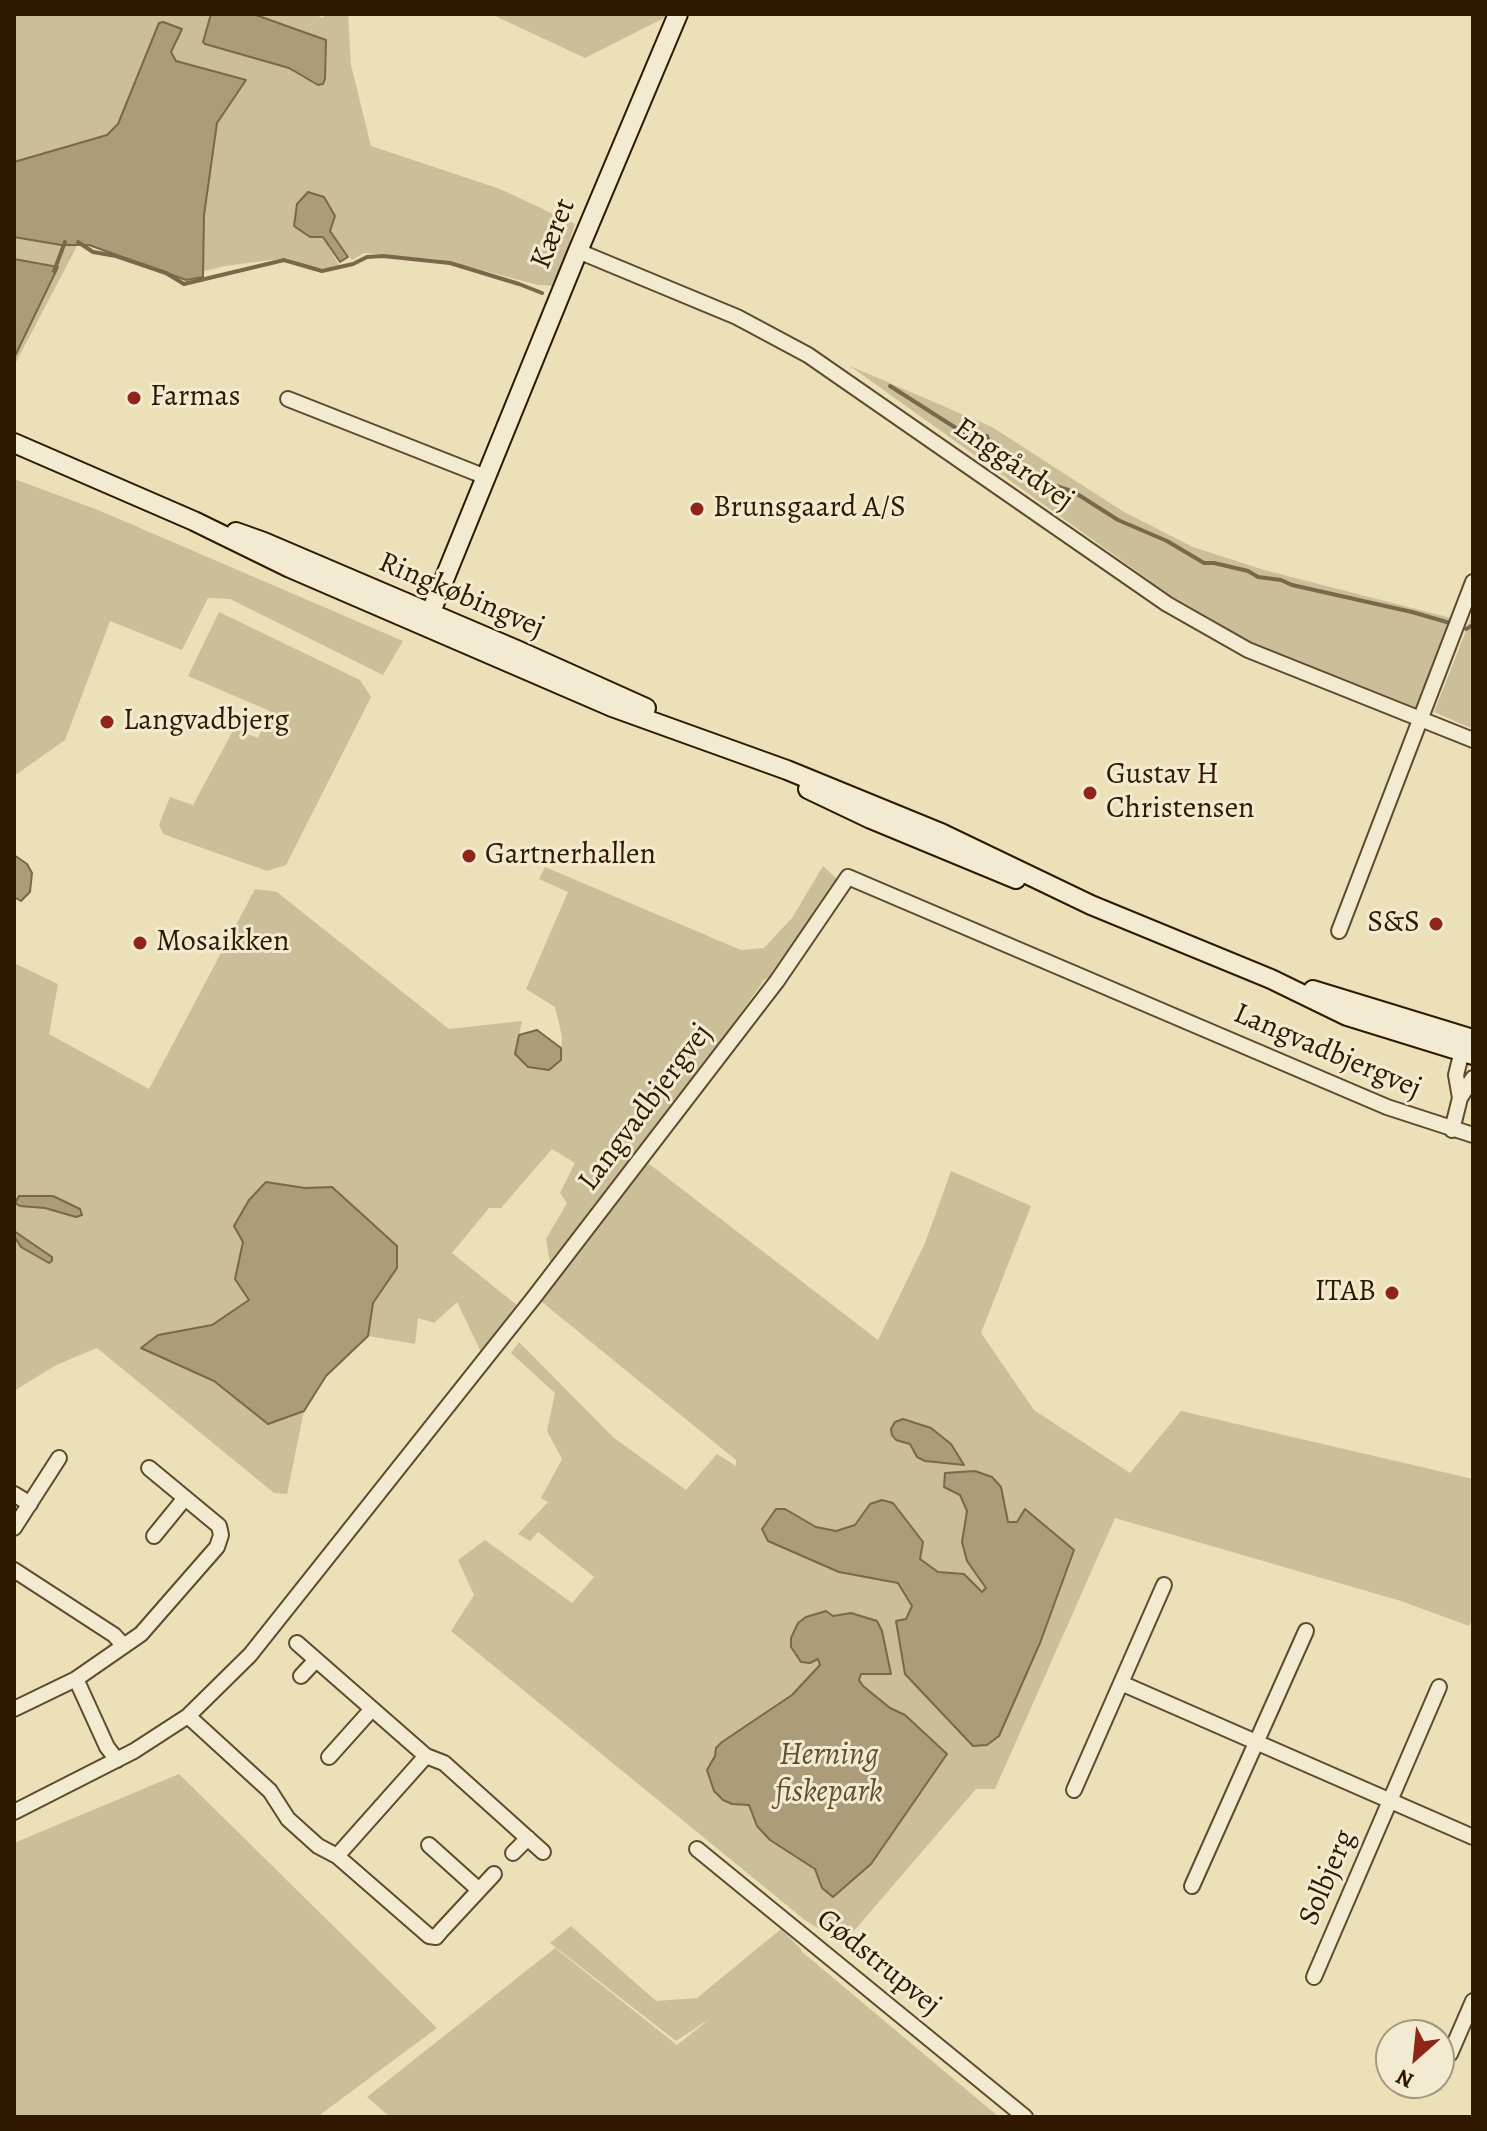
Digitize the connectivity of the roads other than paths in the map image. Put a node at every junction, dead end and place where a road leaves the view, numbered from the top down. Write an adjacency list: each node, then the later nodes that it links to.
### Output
1 (678, 14): 2 (street, Kæret)
2 (578, 251): 5 (street, Kæret); 9 (street, Enggårdvej)
3 (288, 399): 5 (street)
4 (14, 443): 6 (street, Ringkøbingvej)
5 (486, 477): 8 (street, Kæret)
6 (194, 521): 8 (street, Ringkøbingvej); 10 (street, Ringkøbingvej)
7 (1473, 582): 9 (street)
8 (430, 614): 10 (street, Ringkøbingvej)
9 (1420, 719): 11 (street, Enggårdvej); 12 (street)
10 (701, 738): 13 (street, Ringkøbingvej)
11 (1473, 740)
12 (1339, 931)
13 (1271, 979): 14 (street, Ringkøbingvej); 14 (street, Ringkøbingvej)
14 (1468, 1054): 15 (street, Langvadbjergvej)
15 (1452, 1130): 16 (street, Langvadbjergvej); 36 (street, Langvadbjergvej)
16 (1473, 1135)
17 (59, 1458): 21 (street)
18 (149, 1468): 20 (street)
19 (14, 1494): 21 (street)
20 (185, 1498): 23 (street); 28 (street)
21 (30, 1504): 22 (street)
22 (14, 1528)
23 (154, 1536)
24 (14, 1570): 28 (street)
25 (1164, 1585): 32 (street)
26 (1306, 1631): 37 (street)
27 (297, 1643): 29 (street)
28 (124, 1646): 31 (street)
29 (316, 1660): 30 (street); 35 (street)
30 (301, 1676)
31 (76, 1679): 34 (street); 40 (street)
32 (1121, 1683): 37 (street); 41 (street)
33 (1439, 1687): 42 (street, Solbjerg)
34 (14, 1709)
35 (372, 1709): 38 (street); 39 (street)
36 (188, 1716): 40 (street, Langvadbjergvej); 50 (street)
37 (1257, 1742): 42 (street); 52 (street)
38 (426, 1756): 45 (street); 50 (street)
39 (329, 1757)
40 (117, 1760): 43 (street, Langvadbjergvej)
41 (1074, 1790)
42 (1390, 1800): 44 (street); 54 (street, Solbjerg)
43 (14, 1812)
44 (1473, 1837)
45 (528, 1838): 48 (street); 49 (street)
46 (429, 1845): 53 (street)
47 (697, 1849): 57 (street, Gødstrupvej)
48 (543, 1852)
49 (513, 1853)
50 (337, 1856): 53 (street)
51 (494, 1874): 53 (street)
52 (1192, 1886)
53 (479, 1890)
54 (1314, 1977)
55 (1473, 2001): 56 (street)
56 (1455, 2042)
57 (1025, 2117)

